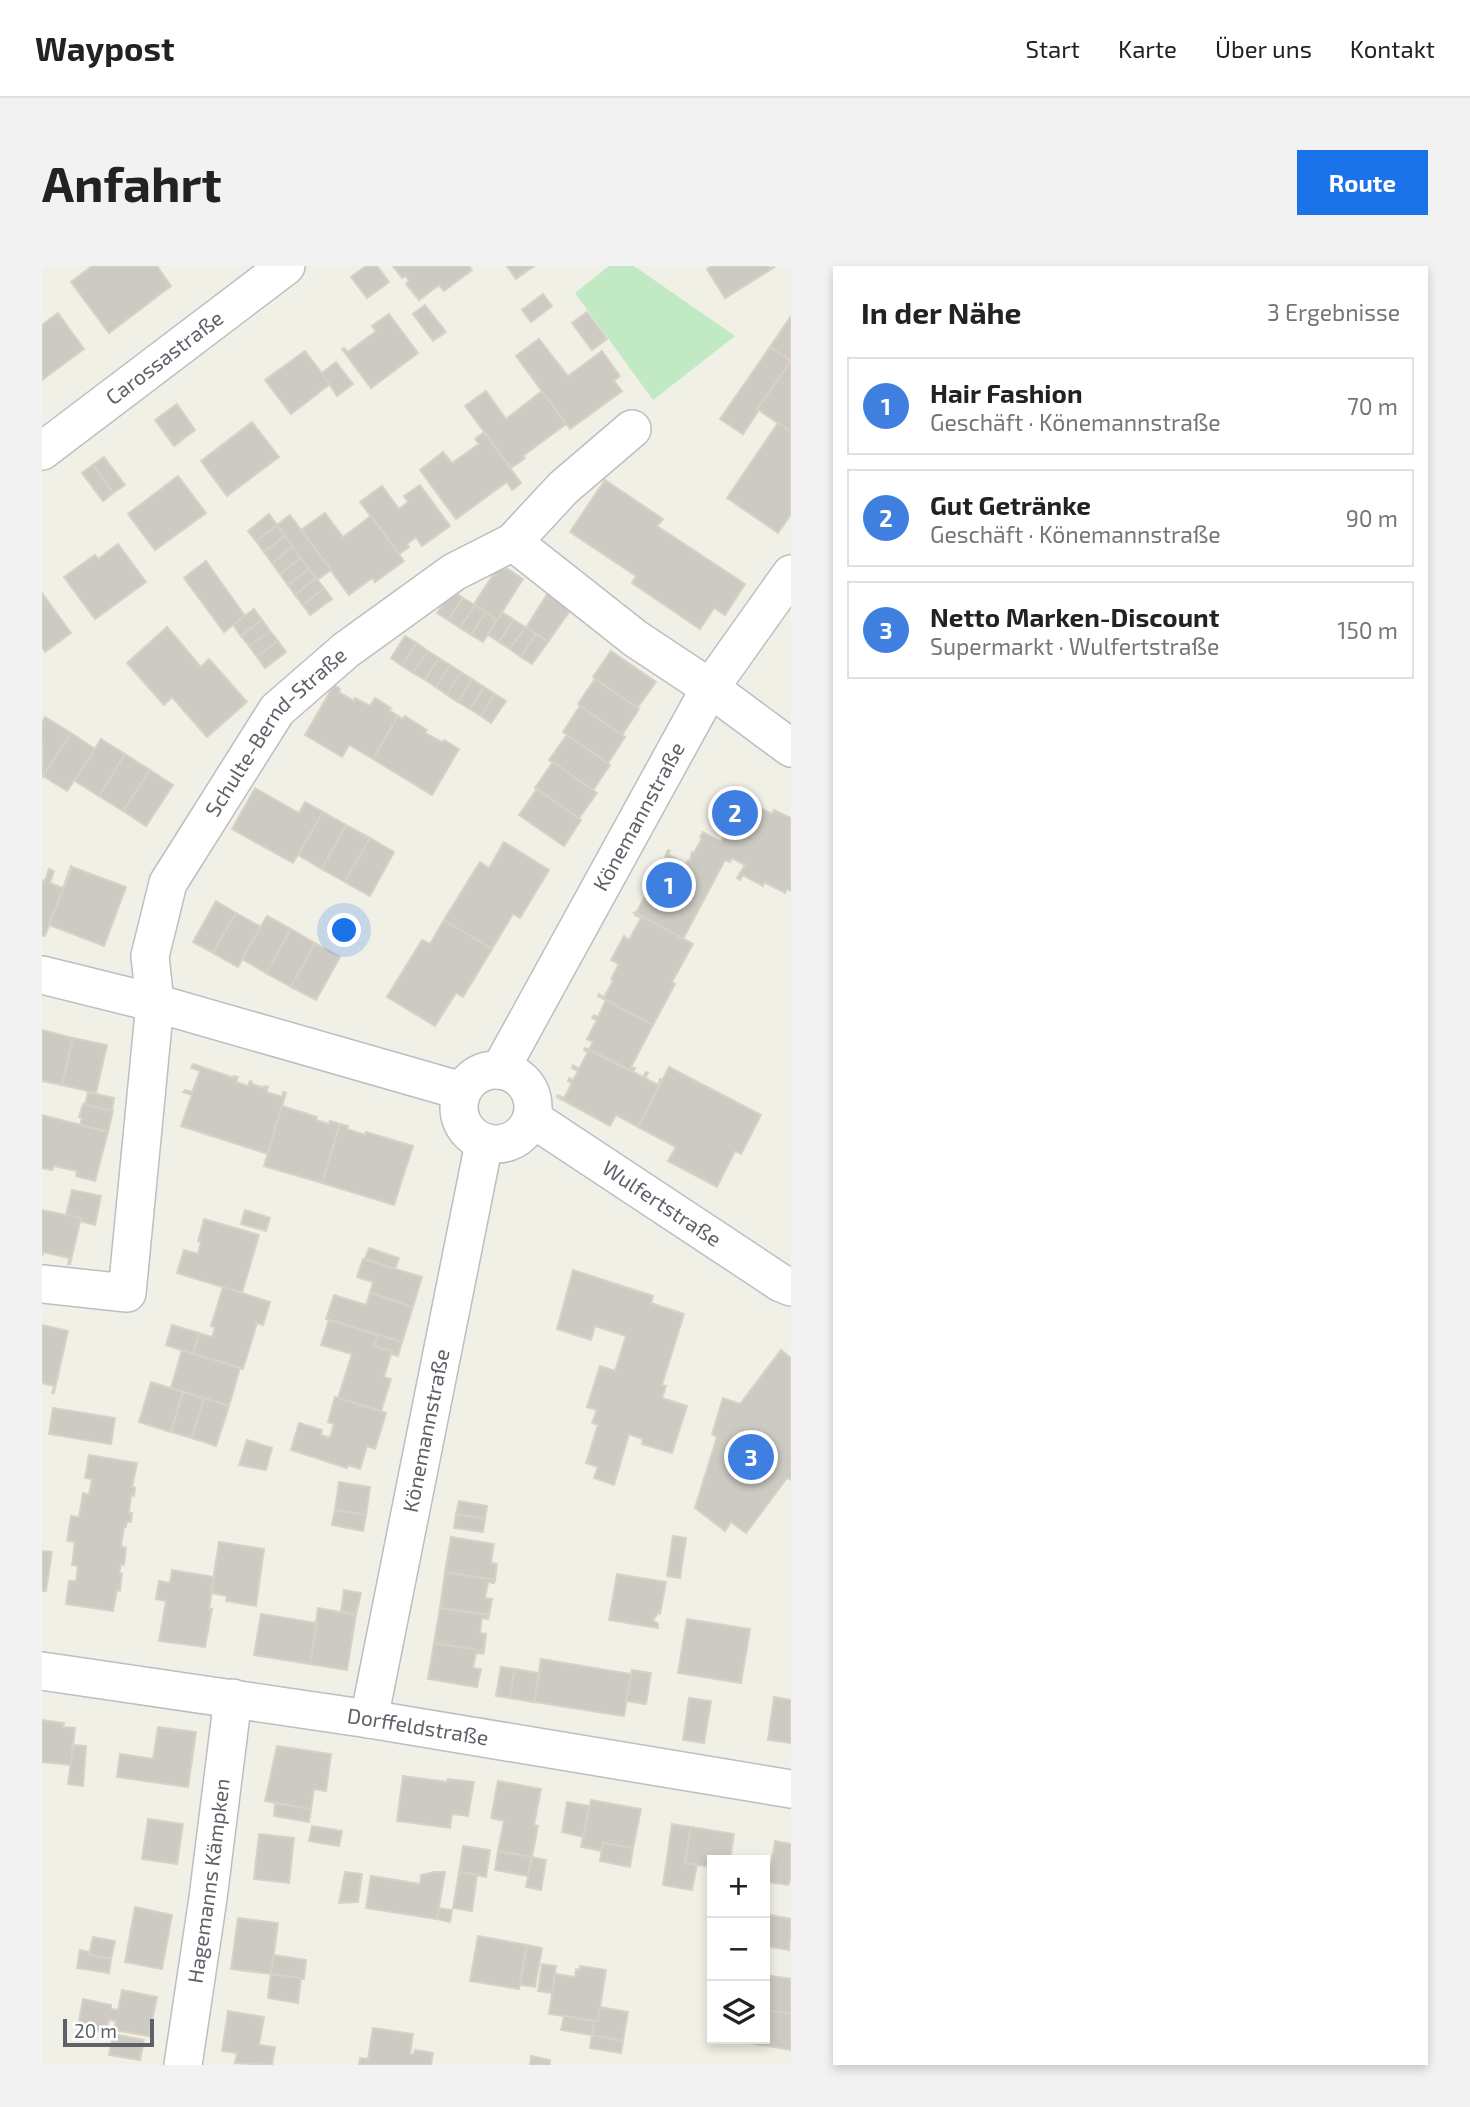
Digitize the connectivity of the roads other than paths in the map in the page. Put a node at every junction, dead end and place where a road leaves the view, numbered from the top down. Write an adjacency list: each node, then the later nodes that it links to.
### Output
1 (286, 266): 3 (street, Carossastraße)
2 (632, 429): 4 (street, Schulte-Bernd-Straße)
3 (42, 450)
4 (513, 542): 6 (street); 9 (street, Schulte-Bernd-Straße)
5 (791, 574): 6 (street, Könemannstraße)
6 (710, 688): 7 (street); 10 (street, Könemannstraße)
7 (791, 748)
8 (42, 975): 9 (street)
9 (155, 1003): 11 (street); 14 (street, Schulte-Bernd-Straße)
10 (500, 1070): 11 (street); 12 (street)
11 (462, 1091): 13 (street)
12 (533, 1119): 13 (street); 15 (street, Wulfertstraße)
13 (484, 1143): 18 (street, Könemannstraße)
14 (42, 1284)
15 (791, 1287)
16 (42, 1671): 17 (street, Dorffeldstraße)
17 (233, 1698): 18 (street, Dorffeldstraße); 20 (street, Hagemanns Kämpken)
18 (369, 1719): 19 (street, Dorffeldstraße)
19 (791, 1789)
20 (183, 2065)

